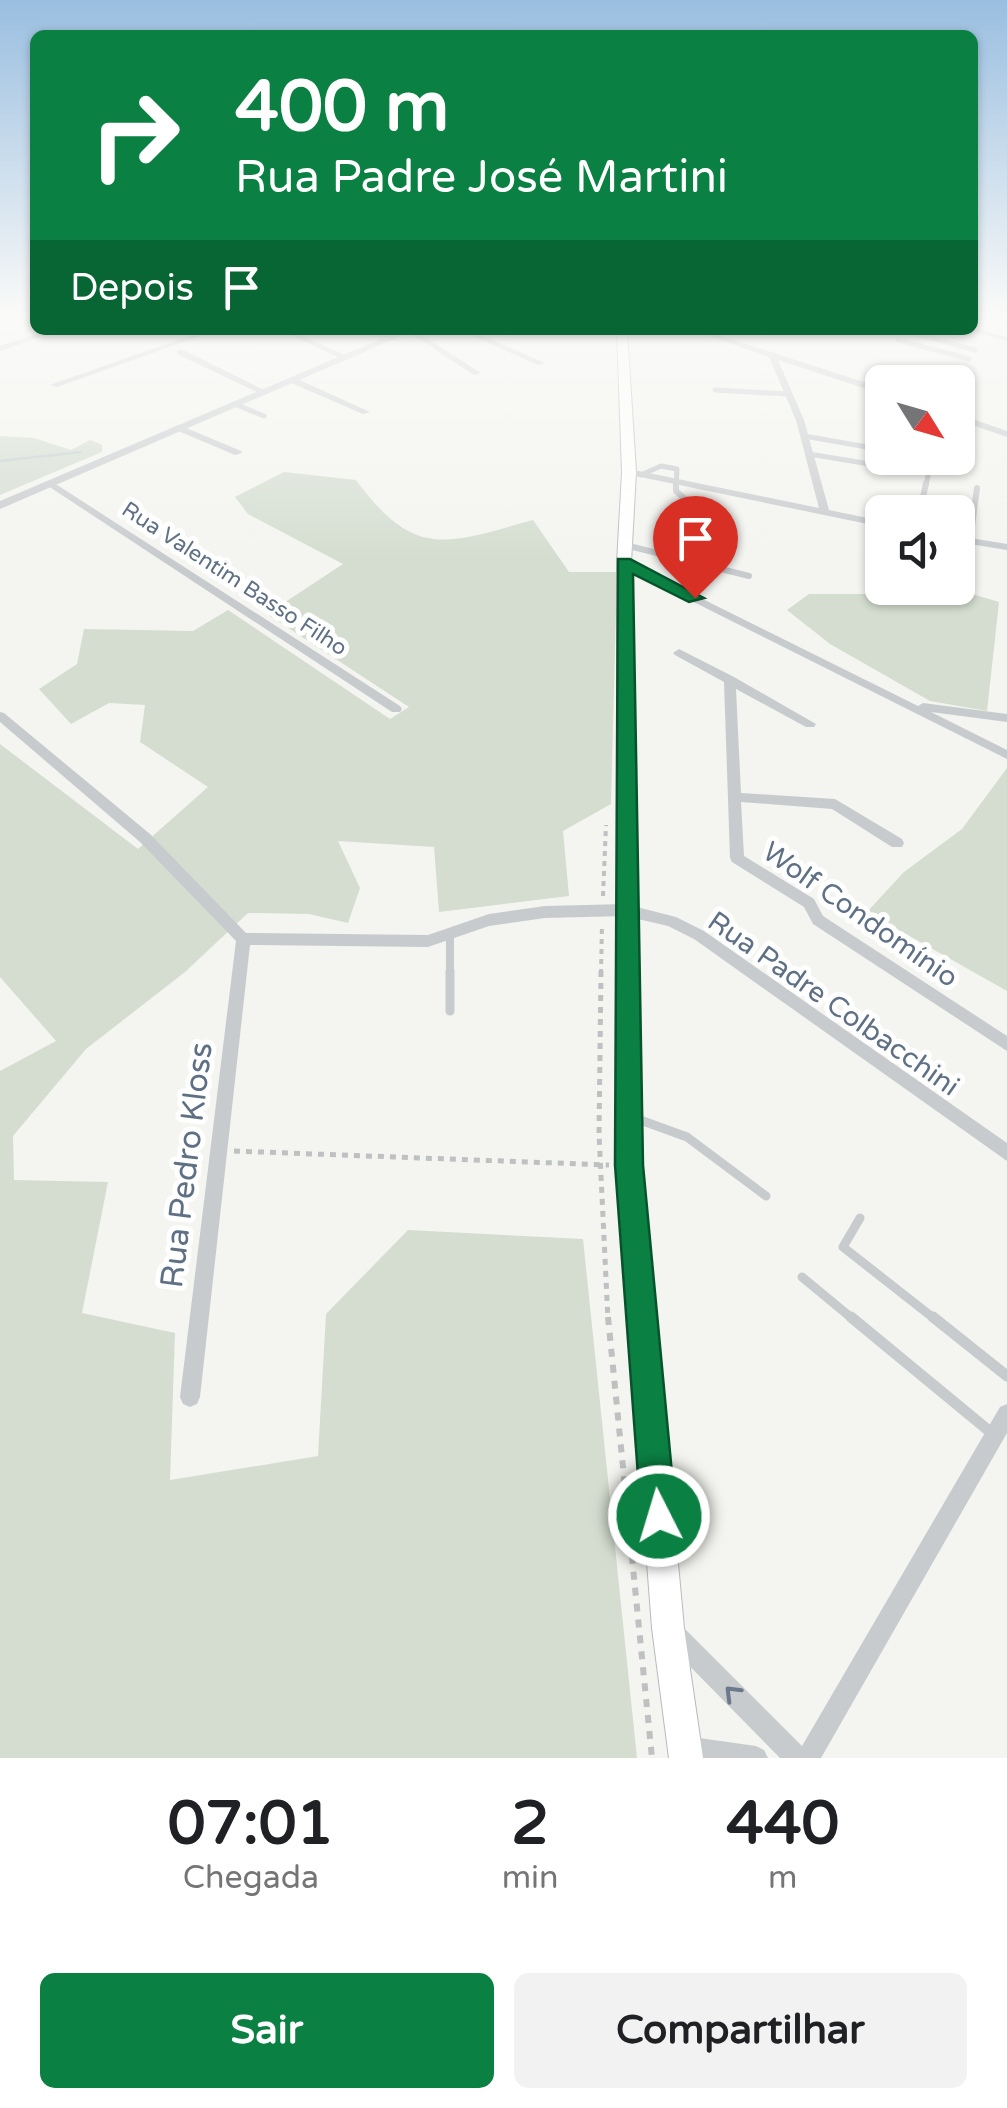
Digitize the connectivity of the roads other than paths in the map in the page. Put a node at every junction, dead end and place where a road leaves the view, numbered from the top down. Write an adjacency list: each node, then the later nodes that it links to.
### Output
1 (252, 397): 5 (street)
2 (331, 397): 6 (street)
3 (628, 397): 16 (main road)
4 (790, 397): 11 (street)
5 (235, 404): 7 (lane); 9 (street)
6 (366, 412)
7 (264, 416)
8 (975, 423): 10 (street)
9 (179, 428): 13 (street); 18 (street)
10 (1007, 434)
11 (804, 436): 12 (lane); 14 (street)
12 (865, 447)
13 (238, 453)
14 (810, 454): 15 (lane); 23 (street)
15 (865, 463)
16 (635, 474): 17 (street); 27 (main road)
17 (676, 482): 22 (lane); 23 (street)
18 (51, 484): 21 (street); 32 (street, Rua Valentim Basso Filho)
19 (977, 488): 20 (lane)
20 (975, 503)
21 (0, 505)
22 (692, 506)
23 (825, 513): 24 (street)
24 (865, 521)
25 (975, 543): 26 (street)
26 (1007, 547)
27 (624, 554): 28 (lane); 31 (street); 39 (main road)
28 (750, 576)
29 (679, 653): 30 (street)
30 (730, 680): 35 (street); 37 (street, Wolf Condomínio)
31 (909, 705): 34 (street); 36 (street)
32 (396, 709)
33 (0, 716): 41 (street)
34 (1007, 718)
35 (810, 724)
36 (1007, 755)
37 (735, 796): 38 (street, Wolf Condomínio); 43 (street, Wolf Condomínio)
38 (897, 842)
39 (625, 910): 40 (street, Rua Padre Colbacchini); 44 (main road); 45 (street, Rua Padre Colbacchini)
40 (450, 935): 41 (street, Rua Padre Colbacchini); 42 (lane)
41 (243, 940): 50 (street, Rua Pedro Kloss)
42 (450, 1011)
43 (1007, 1044)
44 (628, 1117): 46 (lane); 53 (main road)
45 (1007, 1154)
46 (766, 1196)
47 (860, 1218): 49 (lane)
48 (802, 1277): 52 (lane)
49 (1007, 1376)
50 (190, 1397)
51 (1007, 1414): 52 (street)
52 (994, 1435): 57 (street)
53 (668, 1628): 54 (main road); 56 (street, one-way to 53)
54 (685, 1753): 55 (street)
55 (756, 1758)
56 (797, 1758)
57 (808, 1758)

